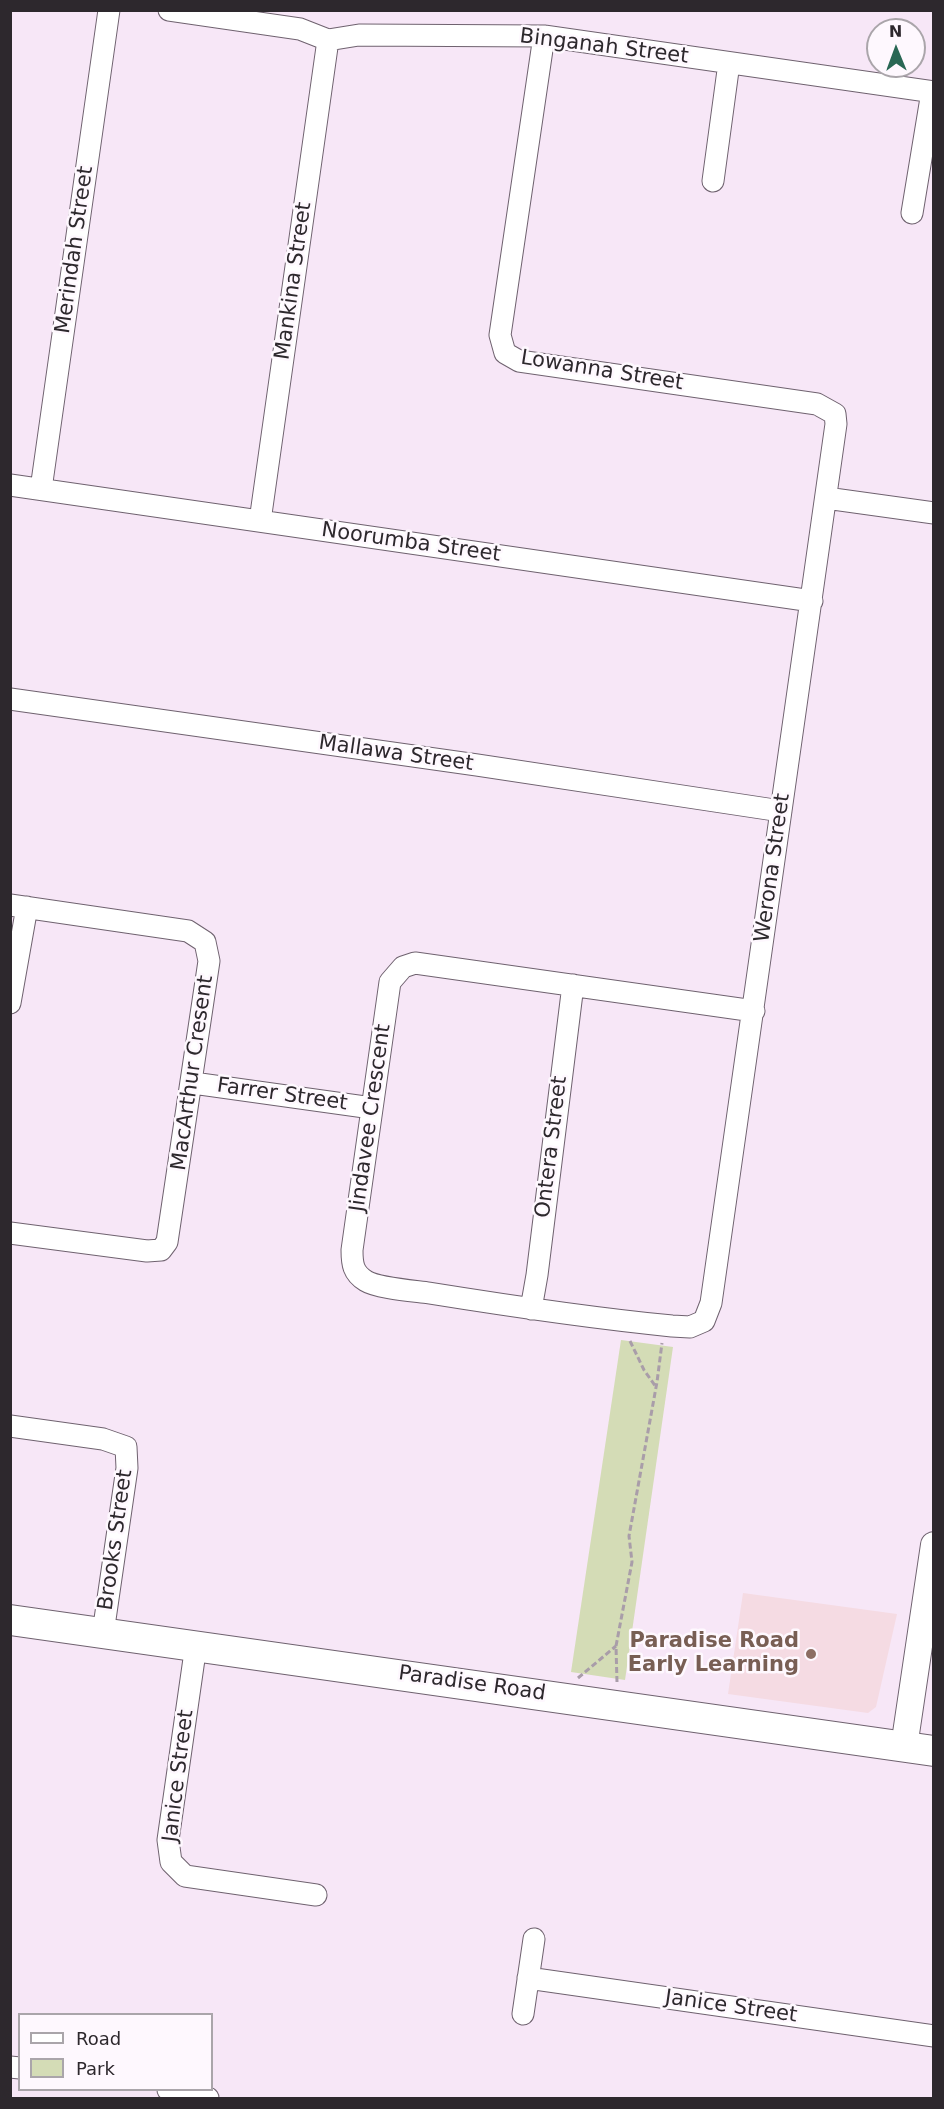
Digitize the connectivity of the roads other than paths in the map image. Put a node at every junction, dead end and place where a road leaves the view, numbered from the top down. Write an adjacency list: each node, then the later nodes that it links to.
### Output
1 (109, 10): 11 (street, Merindah Street)
2 (169, 10): 4 (street)
3 (544, 36): 4 (street, Binganah Street); 5 (street, Binganah Street); 9 (street, Lowanna Street)
4 (328, 40): 14 (street, Mankina Street)
5 (729, 63): 6 (street, Binganah Street); 7 (street)
6 (933, 92): 8 (street)
7 (713, 181)
8 (912, 213)
9 (835, 414): 12 (street, Werona Street)
10 (10, 485): 11 (street, Noorumba Street)
11 (41, 489): 14 (street, Noorumba Street)
12 (826, 498): 13 (street); 15 (street, Werona Street)
13 (933, 513)
14 (260, 521): 15 (street, Noorumba Street)
15 (812, 601): 17 (street, Werona Street)
16 (10, 699): 17 (street, Mallawa Street)
17 (782, 811): 21 (street, Werona Street)
18 (19, 906): 20 (street); 22 (street, MacArthur Cresent)
19 (573, 985): 21 (street, Jindavee Crescent); 23 (street, Jindavee Crescent); 25 (street, Ontera Street)
20 (10, 1003)
21 (754, 1011): 26 (street, Werona Street)
22 (193, 1083): 23 (street, Farrer Street); 24 (street, MacArthur Cresent)
23 (372, 1108): 25 (street, Jindavee Crescent)
24 (10, 1233)
25 (531, 1309): 26 (street, Jindavee Crescent)
26 (704, 1321)
27 (10, 1426): 30 (street, Brooks Street)
28 (933, 1546): 32 (street)
29 (10, 1620): 30 (main road, Paradise Road)
30 (103, 1633): 31 (main road, Paradise Road)
31 (196, 1645): 32 (main road, Paradise Road); 34 (street, Janice Street)
32 (904, 1746): 33 (main road, Paradise Road)
33 (933, 1751)
34 (316, 1895)
35 (534, 1940): 36 (street)
36 (528, 1978): 37 (street); 38 (street, Janice Street)
37 (524, 2014)
38 (933, 2036)
39 (173, 2091): 40 (street)
40 (208, 2098)

